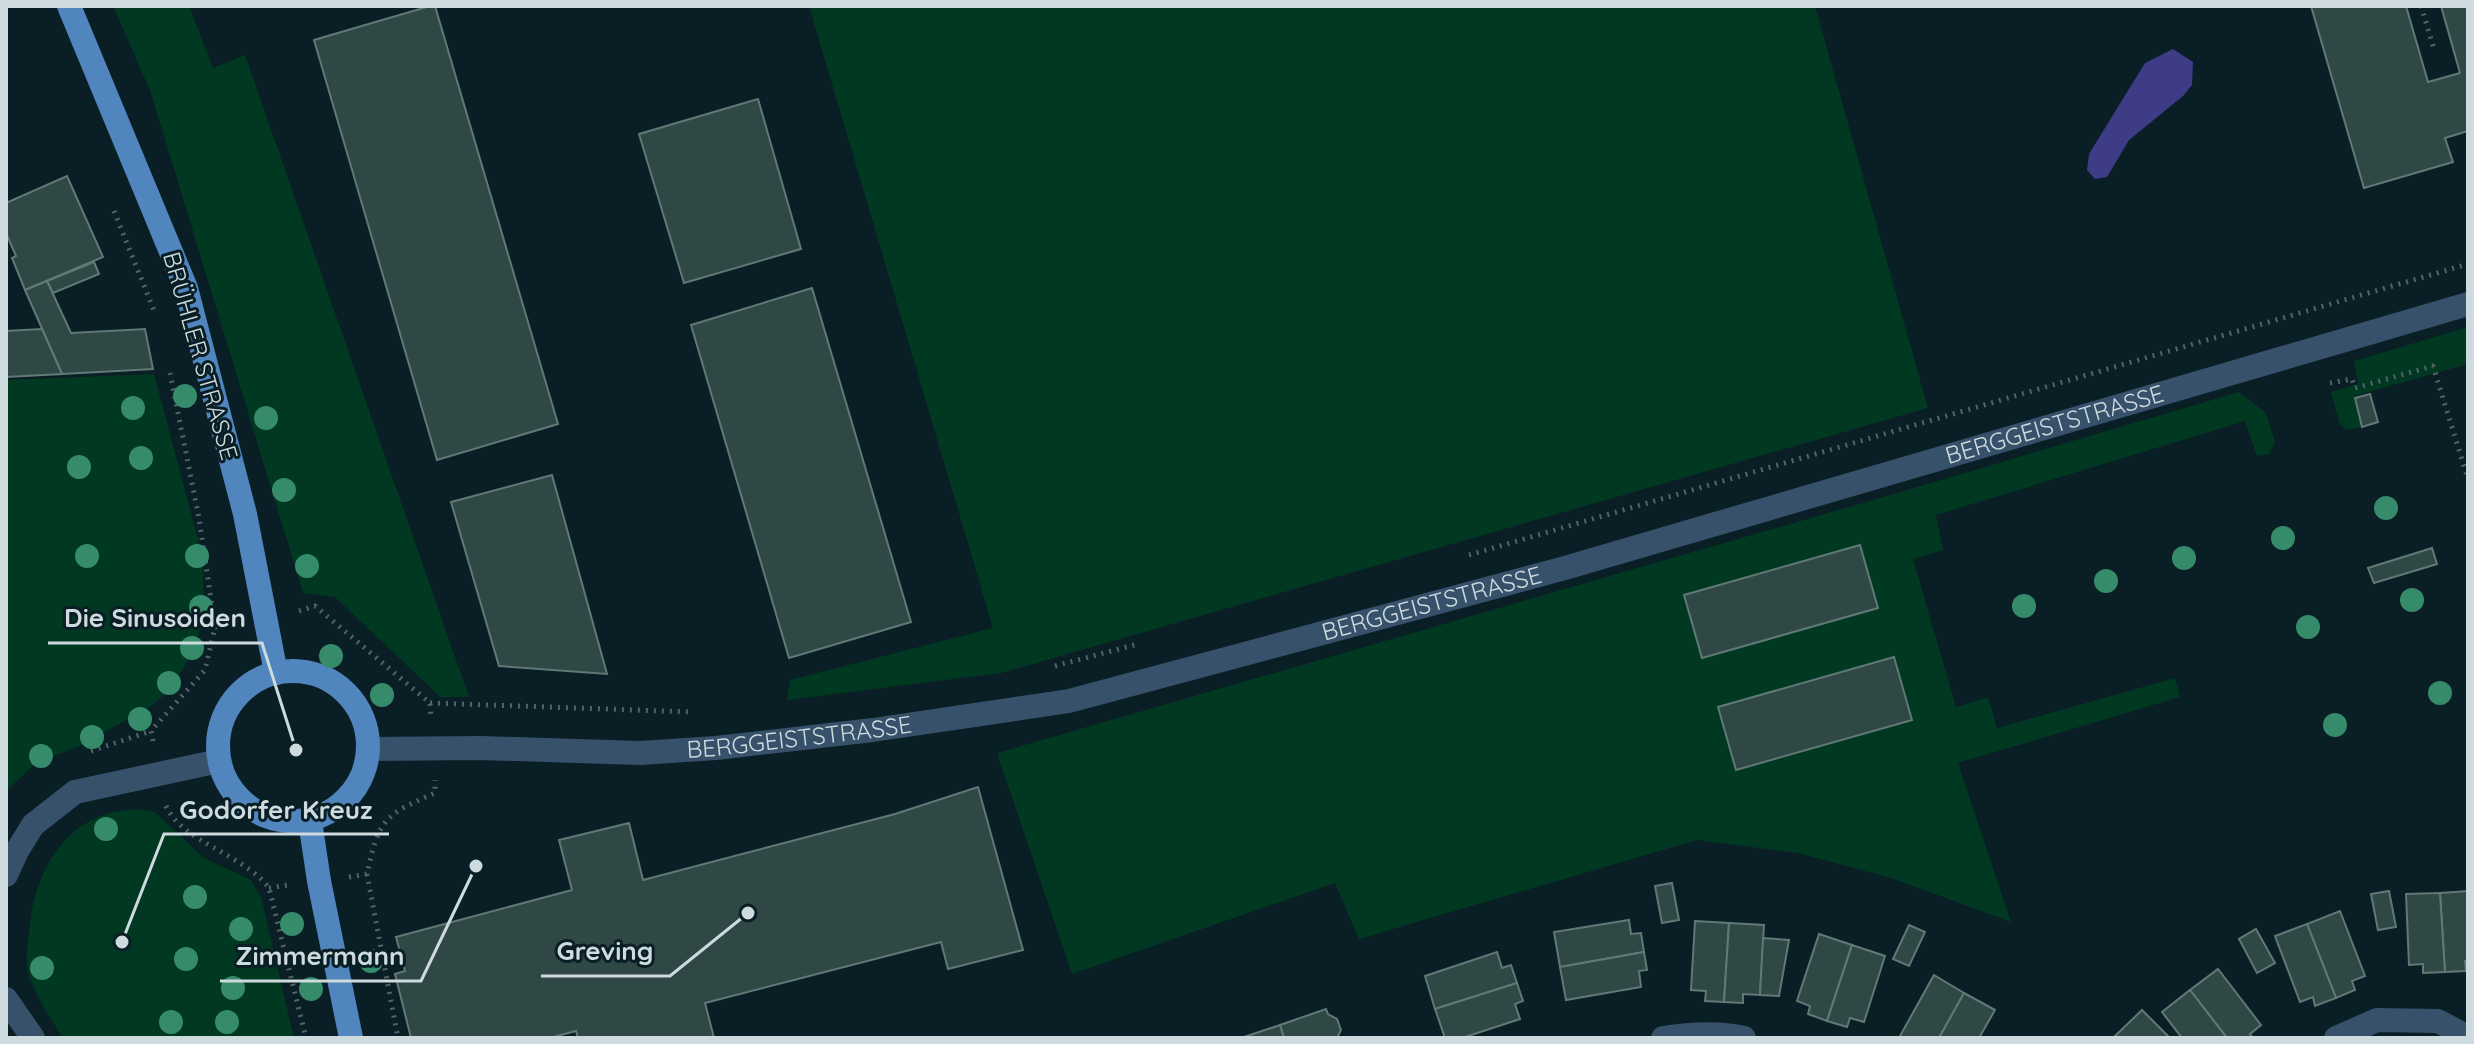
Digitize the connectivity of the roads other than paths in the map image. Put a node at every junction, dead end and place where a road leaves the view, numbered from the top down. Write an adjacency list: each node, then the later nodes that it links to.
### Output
1 (69, 6): 3 (main road, BRÜHLER STRASSE)
2 (2468, 304): 4 (street, BERGGEISTSTRASSE)
3 (276, 673): 4 (main road); 5 (main road)
4 (368, 749): 6 (main road)
5 (219, 761): 6 (main road); 7 (street)
6 (310, 821): 11 (main road)
7 (6, 875)
8 (6, 999): 10 (street)
9 (2468, 1037): 14 (street)
10 (33, 1038)
11 (351, 1038)
12 (1663, 1038): 13 (street)
13 (1744, 1038)
14 (2336, 1038)

